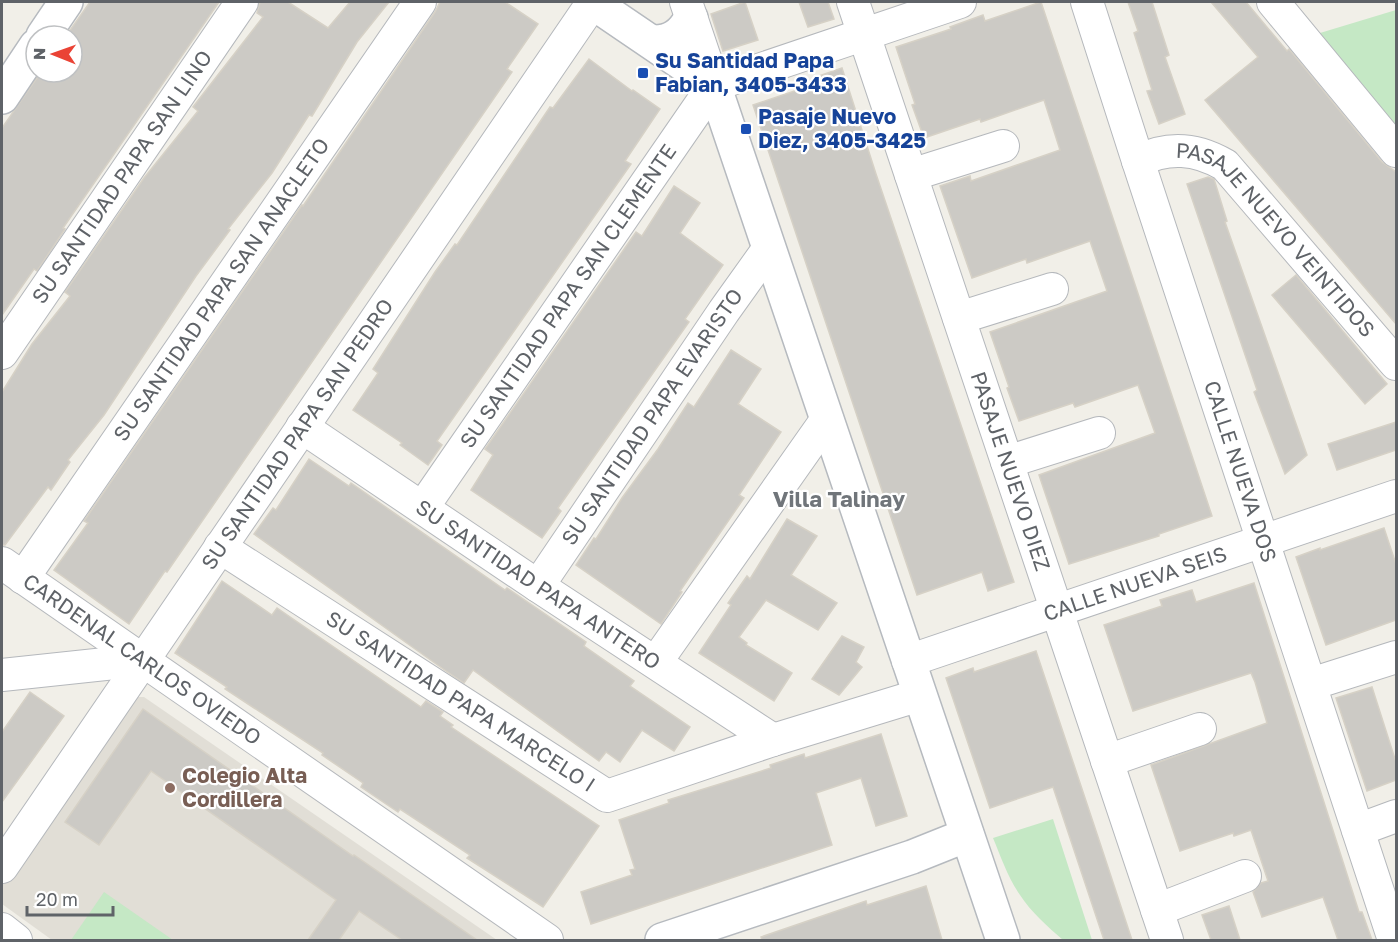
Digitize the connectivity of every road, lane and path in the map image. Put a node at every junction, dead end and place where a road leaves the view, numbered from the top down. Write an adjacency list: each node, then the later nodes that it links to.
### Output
1 (66, 2): 10 (street)
2 (242, 2): 23 (street, SU SANTIDAD PAPA SAN LINO)
3 (420, 2): 33 (street, SU SANTIDAD PAPA SAN ANACLETO)
4 (592, 2): 12 (street); 26 (street, SU SANTIDAD PAPA SAN PEDRO)
5 (853, 2): 11 (street, PASAJE NUEVO DIEZ)
6 (960, 2): 11 (street)
7 (1087, 2): 18 (street, CALLE NUEVA DOS)
8 (1273, 2): 17 (street)
9 (688, 10): 12 (street); 14 (street)
10 (51, 24)
11 (864, 34): 14 (street); 19 (street, PASAJE NUEVO DIEZ)
12 (652, 42): 14 (street)
13 (24, 64): 15 (street)
14 (714, 85): 20 (street); 30 (street, SU SANTIDAD PAPA SAN CLEMENTE)
15 (2, 97)
16 (1003, 146): 19 (street)
17 (1396, 151)
18 (1138, 161): 24 (street, PASAJE NUEVO VEINTIDOS); 31 (street, CALLE NUEVA DOS)
19 (911, 175): 22 (street, PASAJE NUEVO DIEZ)
20 (769, 248): 25 (street); 34 (street, SU SANTIDAD PAPA EVARISTO)
21 (1052, 289): 22 (street)
22 (959, 318): 28 (street, PASAJE NUEVO DIEZ)
23 (2, 353)
24 (1396, 364)
25 (827, 419): 38 (street); 39 (street)
26 (302, 427): 30 (street, SU SANTIDAD PAPA ANTERO); 32 (street, SU SANTIDAD PAPA SAN PEDRO)
27 (1099, 433): 28 (street)
28 (1007, 462): 35 (street, PASAJE NUEVO DIEZ)
29 (1396, 496): 31 (street, CALLE NUEVA SEIS)
30 (423, 507): 34 (street, SU SANTIDAD PAPA ANTERO)
31 (1264, 541): 35 (street, CALLE NUEVA SEIS); 41 (street, CALLE NUEVA DOS)
32 (220, 547): 37 (street, SU SANTIDAD PAPA SAN PEDRO); 44 (street, SU SANTIDAD PAPA MARCELO I)
33 (12, 571): 37 (street, CARDENAL CARLOS OVIEDO)
34 (538, 586): 39 (street, SU SANTIDAD PAPA ANTERO)
35 (1057, 611): 38 (street, CALLE NUEVA SEIS); 45 (street, PASAJE NUEVO DIEZ)
36 (1396, 657): 41 (street)
37 (142, 660): 40 (street); 49 (street, SU SANTIDAD PAPA SAN PEDRO); 54 (street, CARDENAL CARLOS OVIEDO)
38 (908, 661): 42 (street)
39 (656, 662): 44 (street, SU SANTIDAD PAPA ANTERO)
40 (2, 675)
41 (1311, 684): 47 (street, CALLE NUEVA DOS)
42 (920, 695): 44 (street, SU SANTIDAD PAPA MARCELO I); 48 (street)
43 (1200, 729): 45 (street)
44 (773, 740)
45 (1107, 761): 51 (street, PASAJE NUEVO DIEZ)
46 (1396, 816): 47 (street)
47 (1358, 830): 58 (street, CALLE NUEVA DOS)
48 (967, 835): 55 (street); 56 (street)
49 (2, 867)
50 (1245, 876): 51 (street)
51 (1157, 910): 57 (street, PASAJE NUEVO DIEZ)
52 (2, 929): 53 (street)
53 (16, 940)
54 (547, 940)
55 (662, 940)
56 (1003, 940)
57 (1167, 940)
58 (1394, 940)

